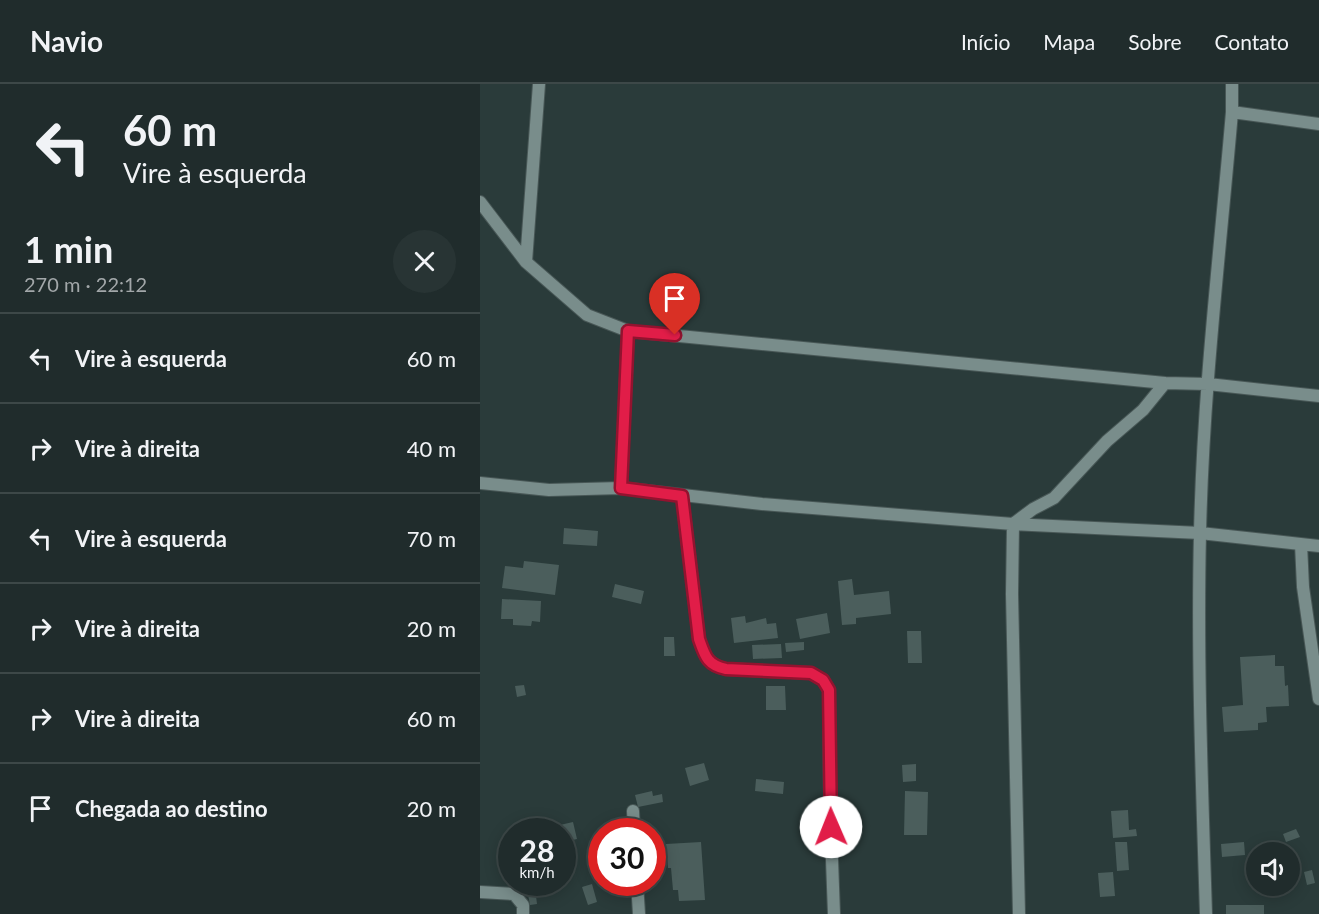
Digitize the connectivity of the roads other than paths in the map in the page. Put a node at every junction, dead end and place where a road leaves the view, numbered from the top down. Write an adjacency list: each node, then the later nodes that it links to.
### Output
1 (539, 84): 6 (street)
2 (1232, 84): 3 (street)
3 (1232, 112): 4 (street); 9 (street)
4 (1319, 124)
5 (480, 202): 6 (street)
6 (526, 262): 7 (street)
7 (628, 331): 8 (street); 12 (street)
8 (1165, 383): 9 (street); 14 (street)
9 (1208, 384): 10 (street); 15 (street)
10 (1319, 396)
11 (480, 483): 12 (street)
12 (621, 488): 13 (street)
13 (682, 496): 14 (street); 25 (street)
14 (1014, 524): 15 (street); 26 (street)
15 (1200, 533): 16 (street); 27 (street)
16 (1301, 544): 17 (street); 18 (street)
17 (1319, 546)
18 (1319, 699)
19 (633, 811): 20 (street)
20 (633, 818)
21 (480, 892): 23 (street)
22 (638, 896): 24 (street)
23 (523, 914)
24 (639, 914)
25 (834, 914)
26 (1019, 914)
27 (1206, 914)

